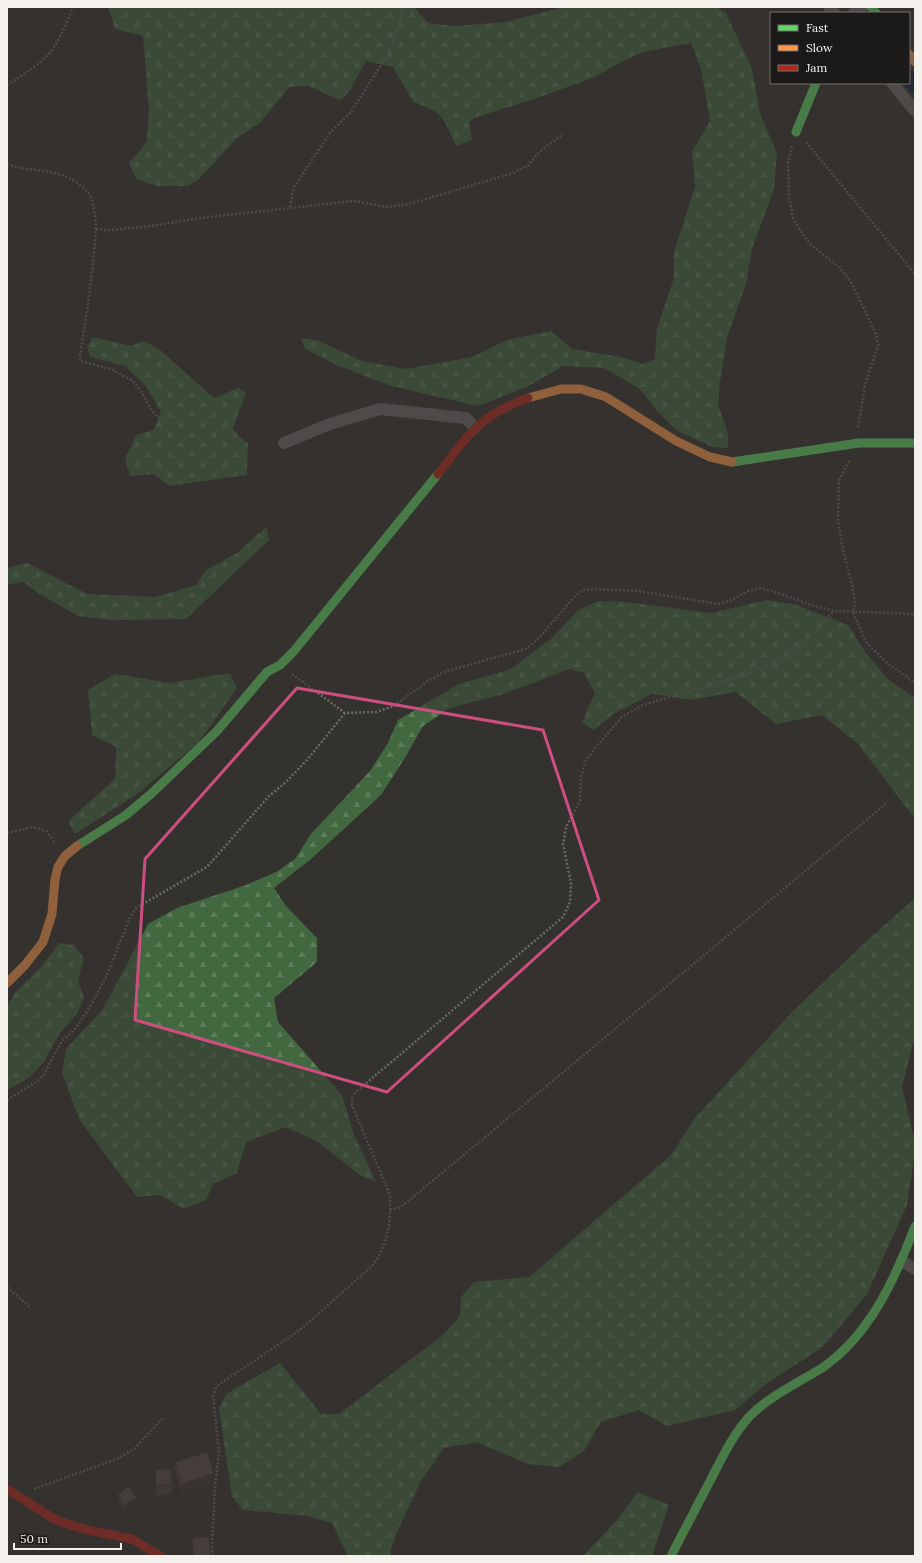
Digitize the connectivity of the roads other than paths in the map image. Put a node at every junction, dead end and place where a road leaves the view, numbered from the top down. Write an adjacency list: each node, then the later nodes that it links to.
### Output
1 (816, 84): 4 (street)
2 (893, 84): 3 (street)
3 (915, 111)
4 (796, 132)
5 (475, 428): 6 (street); 7 (street); 8 (street)
6 (284, 443)
7 (915, 443)
8 (7, 983)
9 (915, 1226): 10 (street)
10 (902, 1261): 11 (street); 14 (street)
11 (915, 1269)
12 (7, 1489): 13 (street)
13 (160, 1556)
14 (671, 1556)

